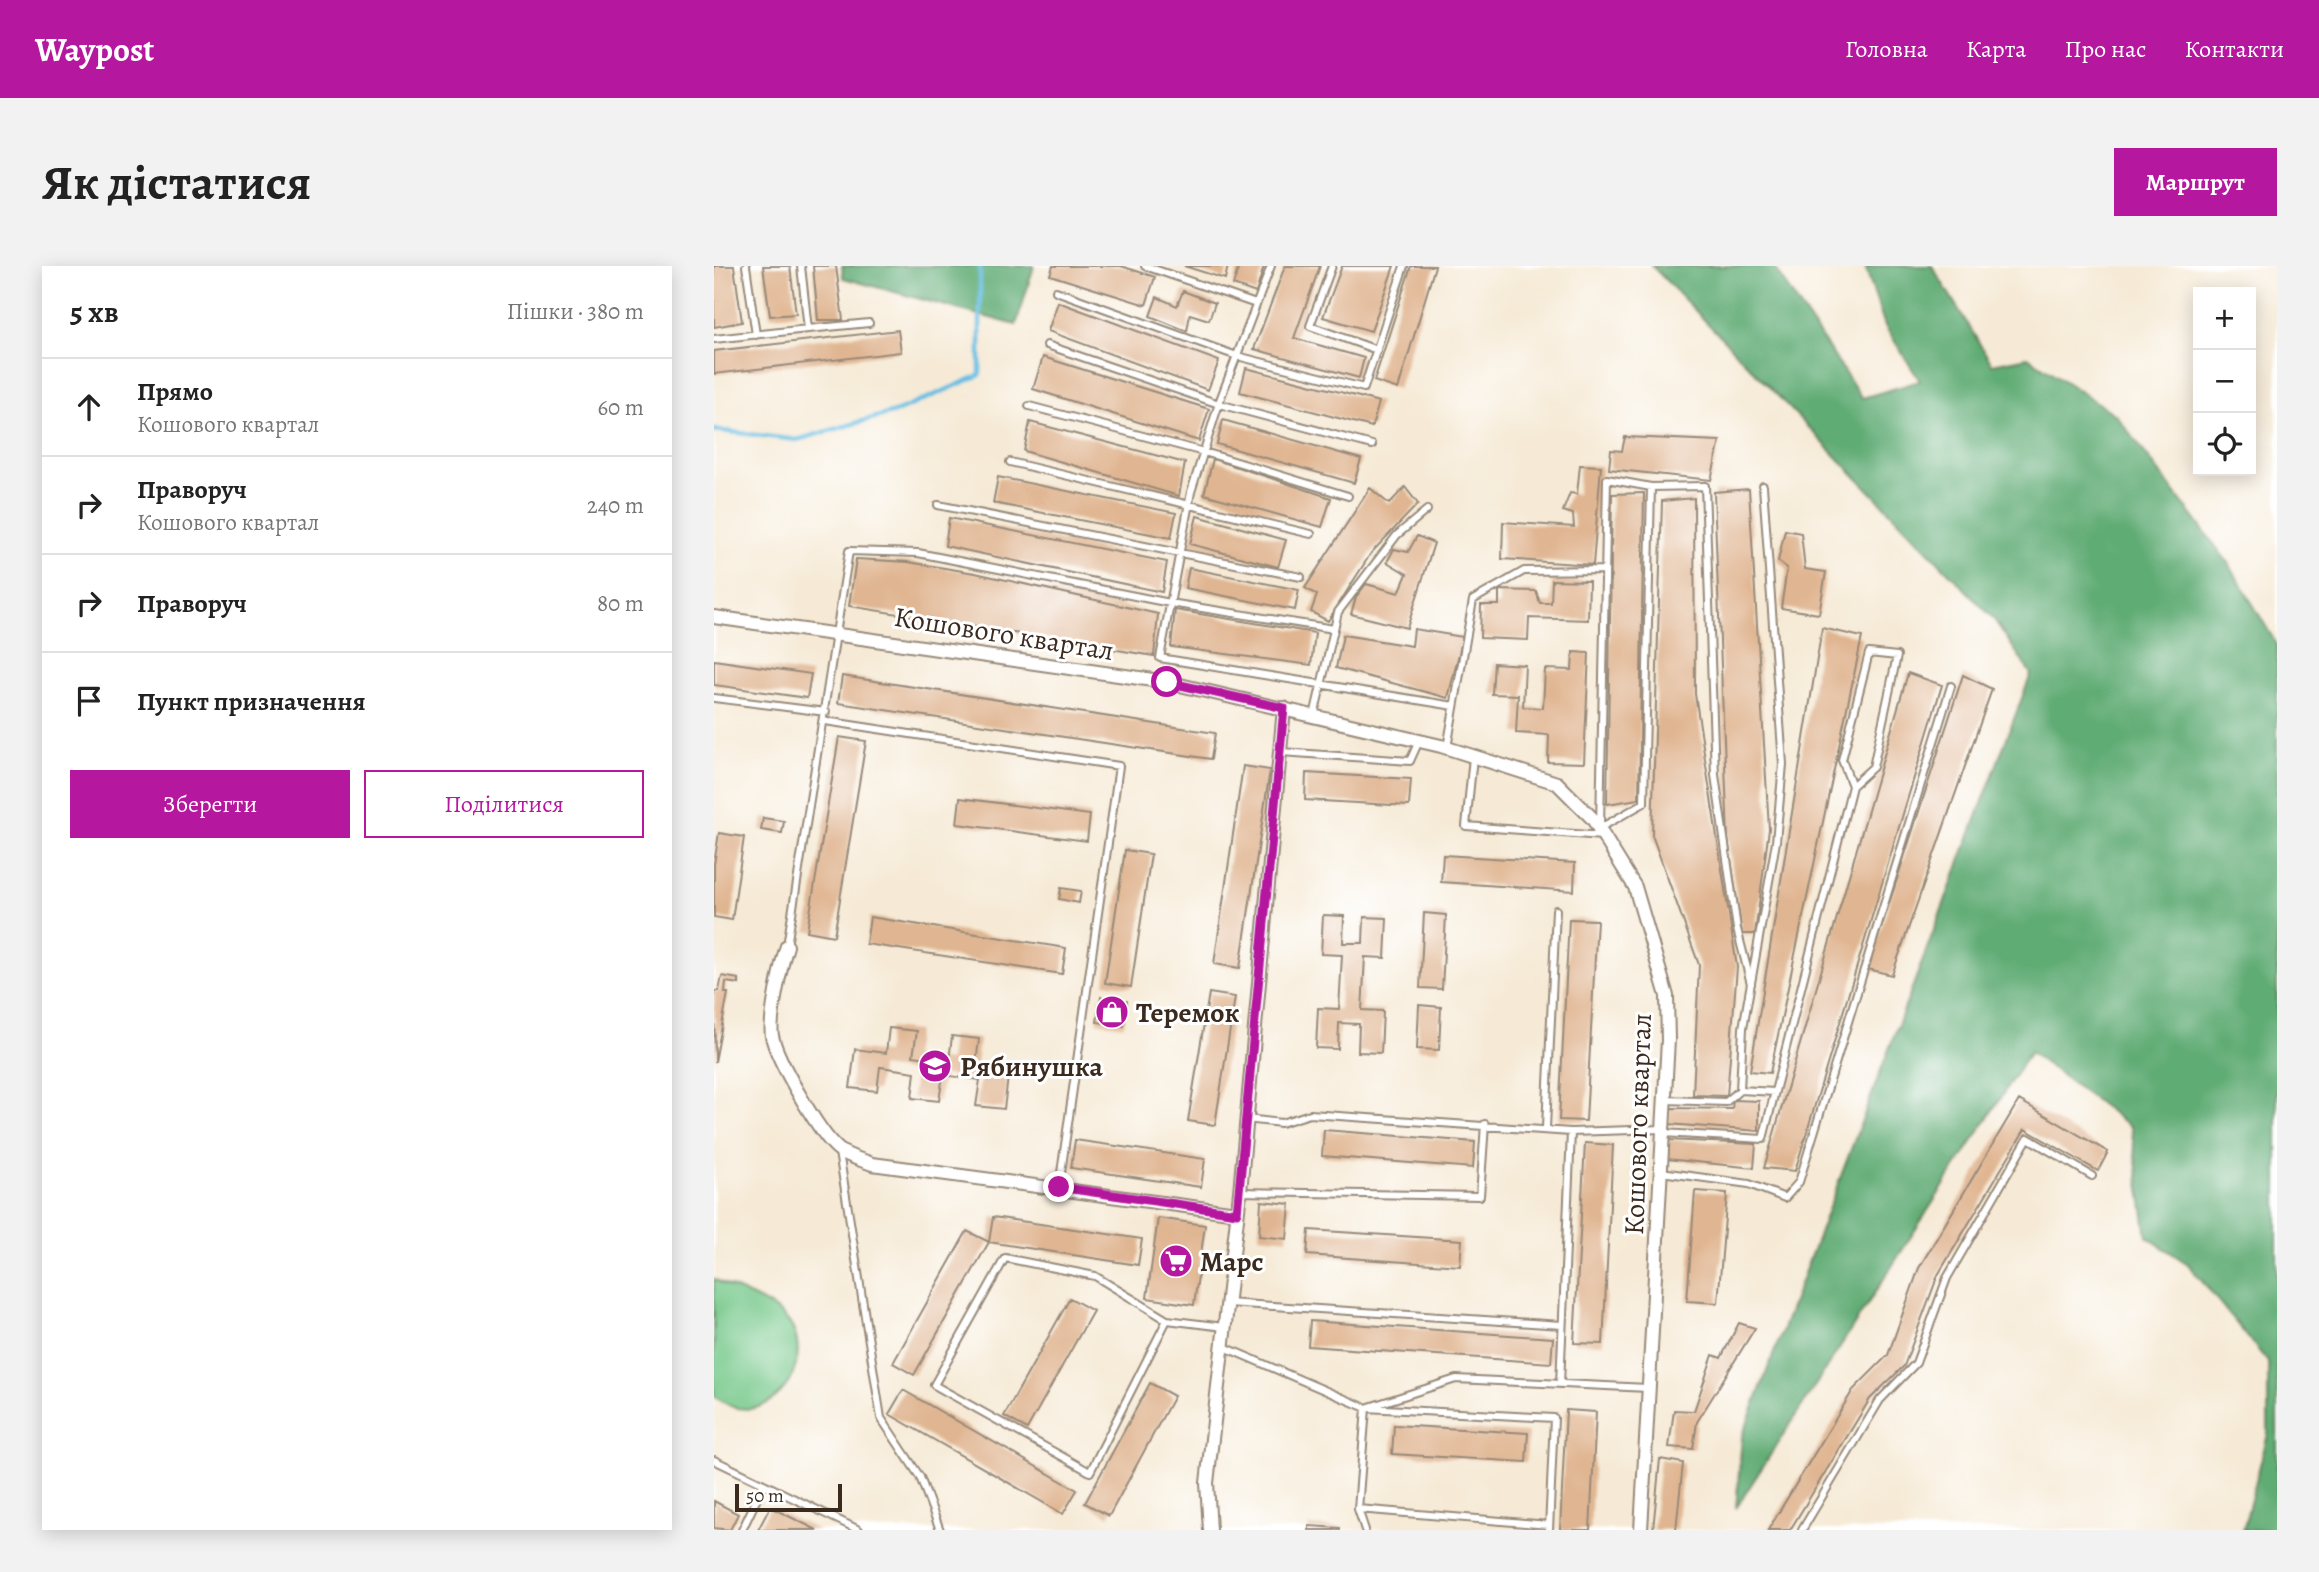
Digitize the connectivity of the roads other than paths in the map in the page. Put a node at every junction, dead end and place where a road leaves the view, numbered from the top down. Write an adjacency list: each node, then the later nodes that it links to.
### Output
1 (746, 266): 11 (lane)
2 (801, 266): 10 (lane)
3 (1145, 266): 8 (lane)
4 (1271, 266): 8 (lane)
5 (1332, 266): 14 (lane)
6 (1404, 266): 14 (lane)
7 (1056, 291): 15 (lane)
8 (1256, 304): 15 (lane)
9 (869, 323): 10 (lane)
10 (808, 329): 11 (lane)
11 (756, 334): 12 (lane)
12 (714, 339)
13 (1047, 345): 16 (lane)
14 (1377, 350): 15 (lane)
15 (1237, 356): 16 (lane)
16 (1219, 404): 18 (lane); 19 (lane)
17 (1029, 406): 19 (lane)
18 (1372, 445)
19 (1204, 452): 23 (lane); 25 (lane)
20 (1010, 462): 25 (lane)
21 (1763, 486): 51 (lane)
22 (1651, 487): 29 (lane); 48 (lane); 51 (lane)
23 (1349, 496)
24 (938, 506): 28 (lane)
25 (1188, 506): 27 (lane); 28 (lane)
26 (1427, 510): 33 (lane)
27 (1311, 534)
28 (1179, 555): 30 (lane); 31 (lane)
29 (1605, 570): 38 (lane); 48 (lane)
30 (1301, 577)
31 (1170, 603): 33 (lane); 34 (lane); 35 (lane)
32 (714, 617): 34 (street, Кошового квартал)
33 (1334, 629): 35 (lane)
34 (838, 633): 39 (street, Кошового квартал); 40 (lane)
35 (1322, 683): 38 (lane); 41 (lane)
36 (1951, 686): 61 (lane)
37 (714, 698): 40 (lane)
38 (1454, 706): 44 (lane)
39 (1284, 708): 41 (street, Кошового квартал); 45 (street)
40 (826, 712): 42 (lane)
41 (1314, 716): 43 (street, Кошового квартал)
42 (825, 721): 50 (lane); 63 (lane)
43 (1419, 741): 44 (street, Кошового квартал); 45 (lane)
44 (1447, 748): 46 (street, Кошового квартал)
45 (1280, 752): 55 (street)
46 (1473, 755): 48 (street, Кошового квартал); 48 (lane)
47 (1852, 786): 47 (lane); 53 (lane)
48 (1602, 832): 54 (street, Кошового квартал)
49 (1556, 910): 57 (lane)
50 (787, 946): 60 (street)
51 (1751, 984): 52 (lane)
52 (1740, 1090): 53 (lane); 54 (lane)
53 (1775, 1092): 58 (lane)
54 (1665, 1100): 58 (street, Кошового квартал)
55 (1246, 1119): 56 (lane); 64 (street)
56 (1485, 1124): 57 (lane); 64 (lane)
57 (1546, 1128): 59 (lane)
58 (1663, 1131): 59 (lane); 61 (street, Кошового квартал)
59 (1571, 1132): 68 (lane)
60 (838, 1150): 63 (street); 80 (lane)
61 (1661, 1172): 72 (street, Кошового квартал)
62 (2092, 1176): 84 (lane)
63 (1059, 1187): 65 (street)
64 (1240, 1192): 65 (street)
65 (1237, 1213): 66 (street)
66 (1226, 1303): 68 (lane); 69 (street)
67 (1167, 1320): 67 (lane); 69 (lane)
68 (1562, 1325): 71 (lane)
69 (1224, 1327): 70 (street)
70 (1222, 1346): 73 (lane); 81 (street)
71 (1560, 1384): 72 (lane); 73 (lane)
72 (1648, 1388): 83 (street, Кошового квартал)
73 (1366, 1408): 76 (lane); 77 (lane)
74 (714, 1460): 75 (lane)
75 (764, 1484): 78 (lane); 79 (lane)
76 (1358, 1509): 77 (lane); 82 (lane)
77 (1549, 1528)
78 (742, 1530)
79 (859, 1530)
80 (940, 1530)
81 (1210, 1530)
82 (1365, 1530)
83 (1641, 1530)
84 (1802, 1530)

